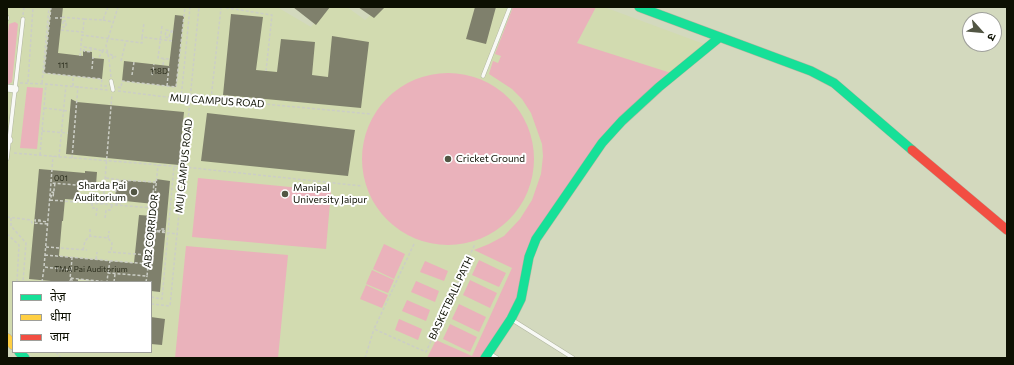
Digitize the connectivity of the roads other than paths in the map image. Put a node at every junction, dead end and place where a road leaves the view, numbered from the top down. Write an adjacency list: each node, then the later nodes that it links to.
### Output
1 (510, 7): 5 (lane)
2 (639, 7): 4 (street)
3 (23, 19): 7 (lane)
4 (720, 37): 12 (street); 13 (street)
5 (483, 76)
6 (111, 81): 8 (lane)
7 (12, 87): 9 (lane)
8 (112, 88)
9 (8, 140): 10 (lane)
10 (8, 153): 11 (lane)
11 (7, 159)
12 (1007, 230)
13 (511, 319): 14 (street); 15 (lane)
14 (490, 356)
15 (573, 358)

